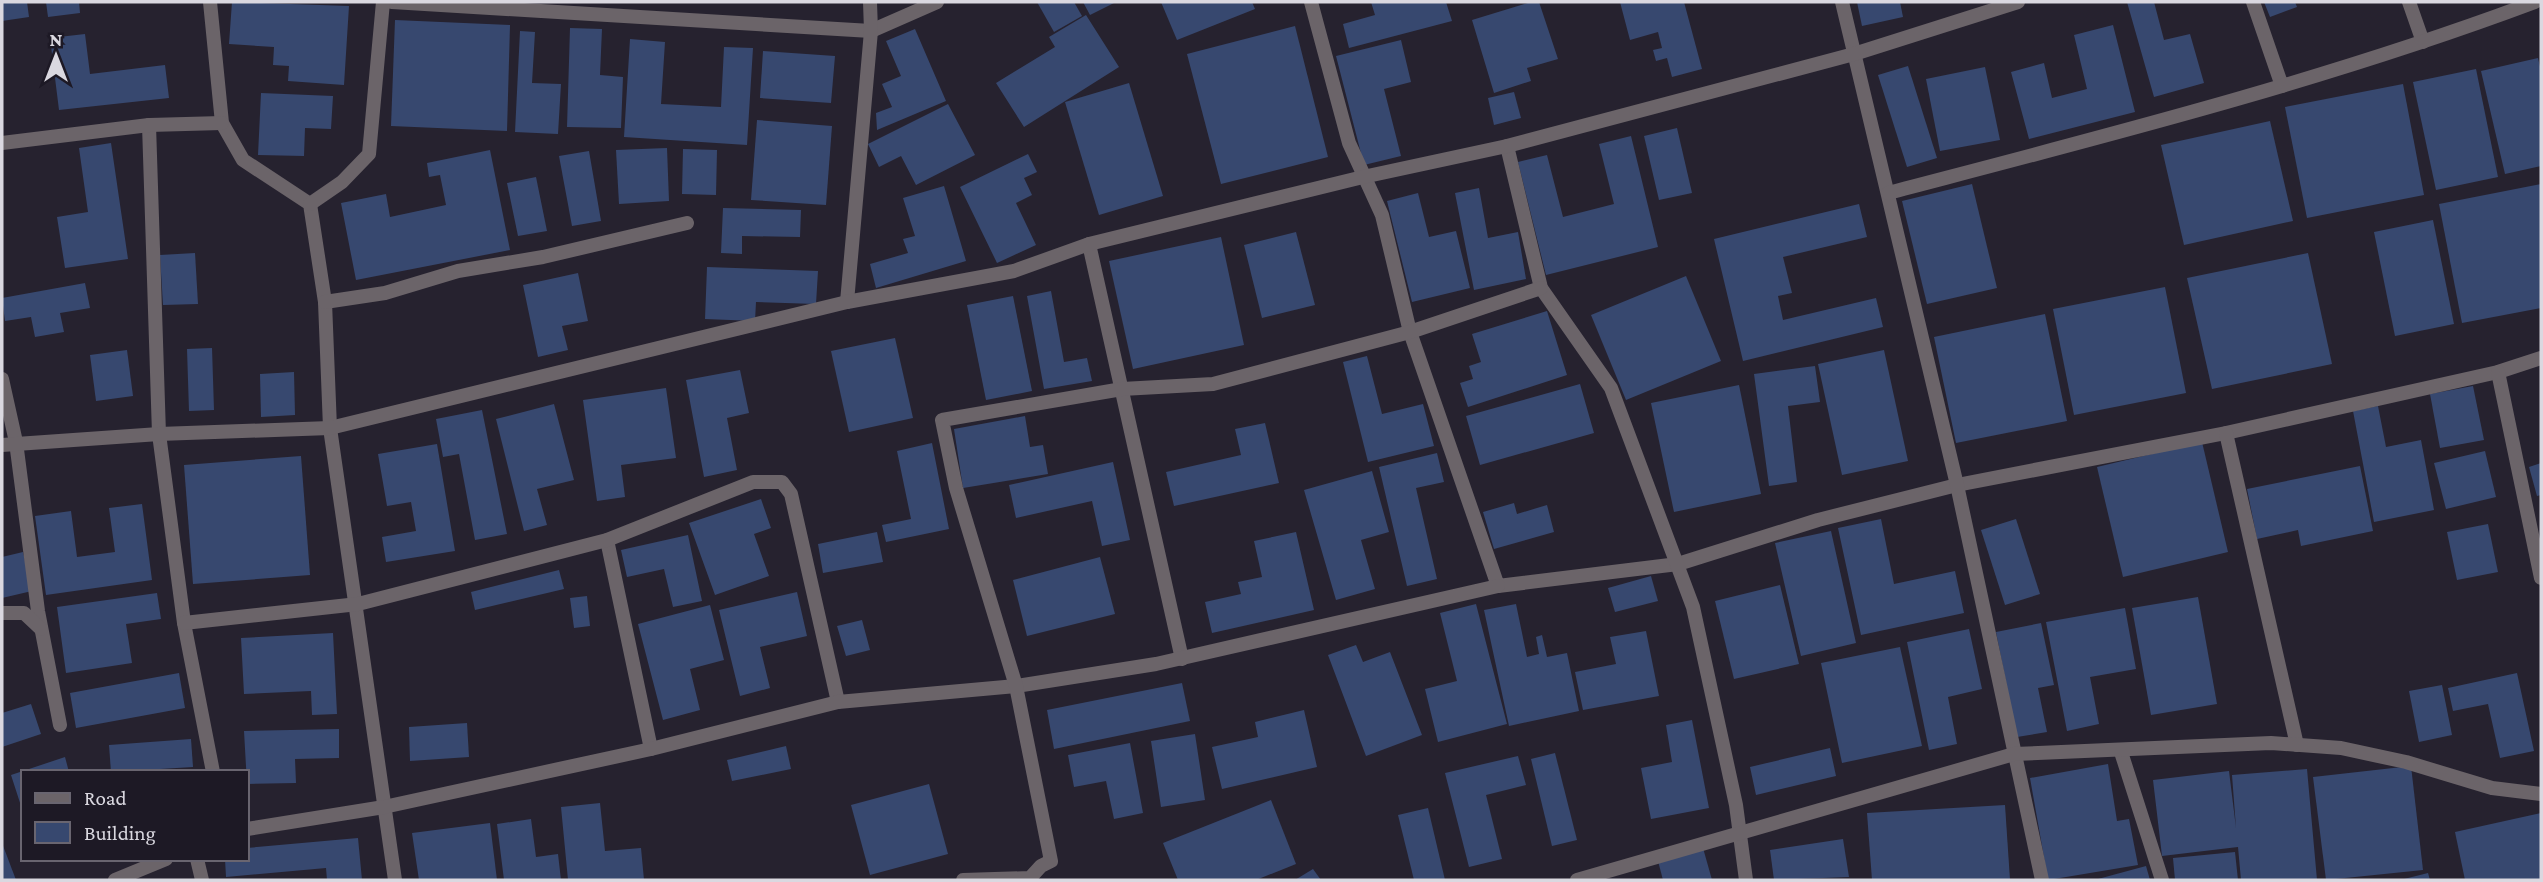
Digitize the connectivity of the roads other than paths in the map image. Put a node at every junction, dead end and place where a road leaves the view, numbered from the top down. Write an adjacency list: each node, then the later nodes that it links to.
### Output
1 (210, 2): 16 (street)
2 (383, 2): 22 (street)
3 (392, 2): 12 (street)
4 (870, 2): 12 (street)
5 (937, 2): 12 (street)
6 (1311, 2): 20 (street)
7 (1842, 2): 14 (street)
8 (2018, 2): 14 (street)
9 (2253, 2): 15 (street)
10 (2409, 2): 13 (street)
11 (2535, 2): 13 (street)
12 (871, 31): 27 (street)
13 (2423, 42): 15 (street)
14 (1854, 54): 19 (street); 21 (street)
15 (2282, 86): 21 (street)
16 (222, 123): 17 (street); 22 (street)
17 (149, 125): 18 (street); 35 (street)
18 (2, 143)
19 (1507, 146): 20 (street); 25 (street)
20 (1363, 177): 24 (street); 28 (street)
21 (1888, 193): 37 (street)
22 (310, 204): 26 (street)
23 (687, 223): 26 (street)
24 (1088, 244): 27 (street); 32 (street)
25 (1541, 288): 28 (street); 39 (street)
26 (325, 302): 33 (street)
27 (847, 302): 33 (street)
28 (1410, 332): 32 (street); 41 (street)
29 (2541, 358): 30 (street)
30 (2498, 372): 34 (street); 40 (street)
31 (2, 379): 36 (street)
32 (1122, 390): 46 (street); 47 (street)
33 (330, 428): 35 (street); 42 (street)
34 (2226, 433): 37 (street); 50 (street)
35 (159, 434): 36 (street); 44 (street)
36 (9, 443): 45 (street)
37 (1957, 485): 39 (street); 53 (street)
38 (607, 540): 42 (street); 48 (street); 51 (street)
39 (1678, 564): 41 (street); 58 (street)
40 (2541, 578)
41 (1497, 586): 46 (street)
42 (358, 604): 44 (street); 56 (street)
43 (2, 613): 45 (street)
44 (184, 623): 54 (street)
45 (41, 629): 49 (street)
46 (1182, 659): 47 (street)
47 (1016, 686): 48 (street); 64 (street)
48 (838, 702): 51 (street)
49 (60, 725)
50 (2297, 745): 52 (street); 55 (street)
51 (651, 749): 56 (street)
52 (2121, 752): 53 (street); 68 (street)
53 (2014, 754): 58 (street); 67 (street)
54 (212, 770)
55 (2541, 794)
56 (384, 807): 57 (street); 63 (street)
57 (248, 829)
58 (1740, 832): 65 (street); 66 (street)
59 (161, 861): 61 (street)
60 (197, 861): 62 (street)
61 (115, 880)
62 (202, 880)
63 (395, 880)
64 (963, 880)
65 (1577, 880)
66 (1746, 880)
67 (2042, 880)
68 (2162, 880)

